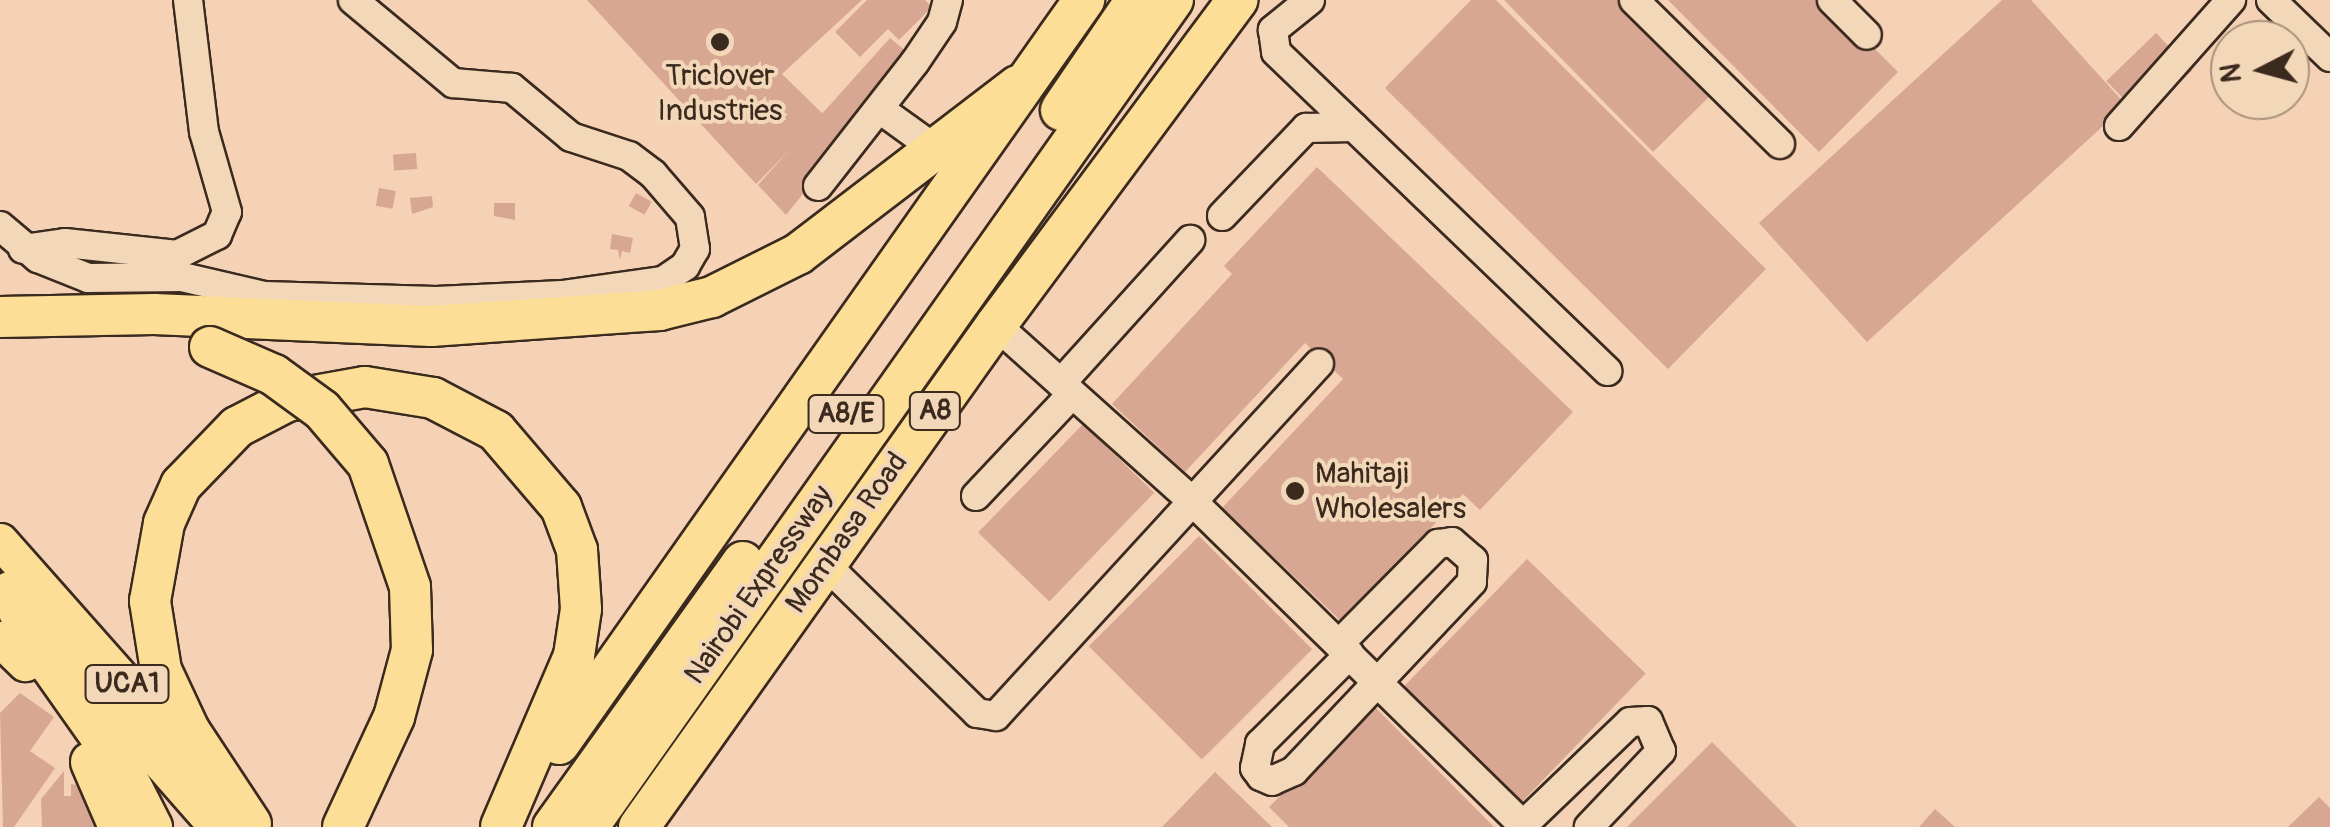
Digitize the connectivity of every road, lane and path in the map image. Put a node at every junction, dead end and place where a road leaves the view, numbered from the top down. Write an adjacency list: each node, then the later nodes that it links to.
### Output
1 (188, 0): 26 (lane)
2 (353, 0): 26 (lane)
3 (948, 0): 17 (lane)
4 (1084, 0): 16 (highway)
5 (1136, 0): 46 (highway, Nairobi Expressway / A8/E)
6 (1173, 0): 47 (highway, Nairobi Expressway / A8/E)
7 (1310, 0): 14 (lane)
8 (1634, 0): 20 (lane)
9 (1832, 0): 13 (lane)
10 (2231, 0): 19 (lane)
11 (2271, 0): 15 (lane)
12 (1233, 6): 14 (lane); 28 (highway, Mombasa Road / A8)
13 (1867, 35)
14 (1271, 44): 18 (lane)
15 (2330, 57)
16 (1018, 86): 21 (highway); 41 (highway)
17 (881, 110): 21 (lane); 22 (lane)
18 (1354, 126): 23 (lane); 30 (lane)
19 (2119, 126)
20 (1780, 144)
21 (936, 149): 27 (highway)
22 (818, 186)
23 (1222, 216)
24 (0, 226): 26 (lane)
25 (1190, 240): 31 (lane)
26 (22, 248)
27 (0, 320): 45 (highway, bridge)
28 (996, 325): 31 (lane); 35 (highway, Mombasa Road / A8)
29 (1319, 363): 33 (lane)
30 (1608, 370)
31 (1067, 389): 32 (lane); 33 (lane)
32 (976, 496)
33 (1192, 501): 35 (lane); 37 (lane)
34 (0, 540): 40 (main road, UCA1)
35 (825, 564): 48 (highway, Mombasa Road / A8)
36 (5, 586): 40 (main road, UCA1); 44 (highway)
37 (1344, 649): 39 (lane); 39 (lane); 39 (lane)
38 (12, 651): 43 (highway)
39 (1377, 681): 42 (lane)
40 (240, 826): 41 (highway)
41 (501, 826)
42 (1523, 826): 49 (lane)
43 (119, 827)
44 (152, 827)
45 (343, 827)
46 (553, 827)
47 (588, 827)
48 (639, 827)
49 (1589, 827)

